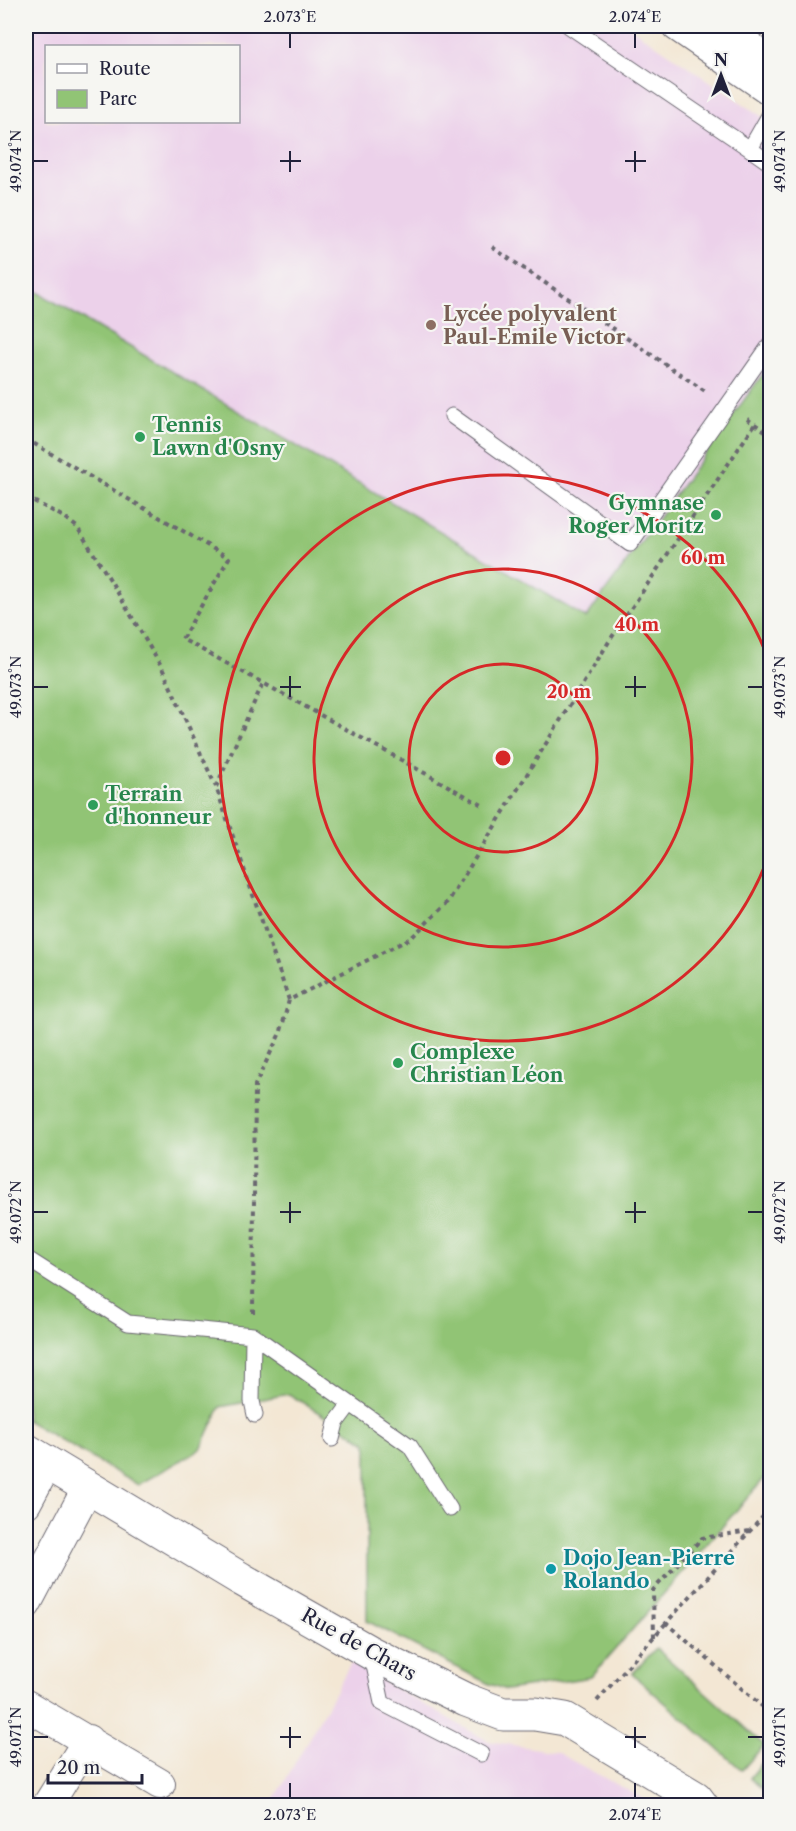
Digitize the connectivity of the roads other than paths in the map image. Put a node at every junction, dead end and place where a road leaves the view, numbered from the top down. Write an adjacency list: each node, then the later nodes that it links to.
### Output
1 (569, 26): 7 (lane)
2 (677, 26): 5 (street)
3 (726, 26): 4 (street)
4 (771, 64)
5 (771, 90)
6 (771, 114): 7 (lane)
7 (750, 149): 8 (lane)
8 (771, 163)
9 (771, 345): 10 (lane)
10 (452, 416)
11 (26, 1258): 12 (lane)
12 (253, 1335): 13 (lane); 14 (lane)
13 (350, 1404): 15 (lane); 19 (lane)
14 (255, 1415)
15 (332, 1440)
16 (37, 1456): 17 (street, Rue de Chars); 18 (street)
17 (88, 1487): 20 (street); 21 (street, Rue de Chars)
18 (26, 1503)
19 (450, 1509)
20 (26, 1604)
21 (371, 1653): 24 (lane); 27 (street, Rue de Chars)
22 (26, 1705): 23 (street)
23 (88, 1740): 25 (street); 26 (street)
24 (481, 1754)
25 (160, 1784)
26 (47, 1806)
27 (702, 1806)

